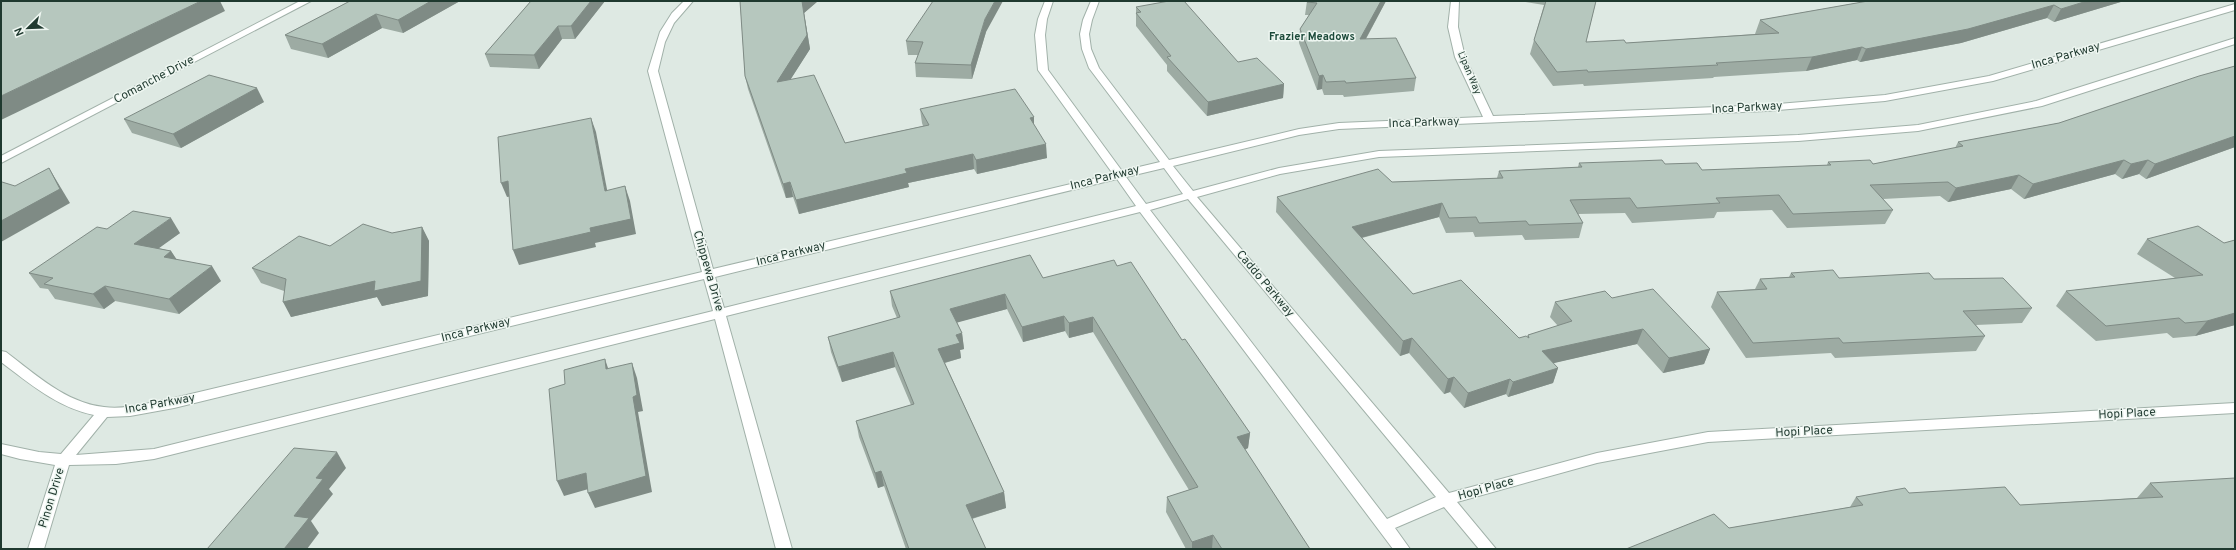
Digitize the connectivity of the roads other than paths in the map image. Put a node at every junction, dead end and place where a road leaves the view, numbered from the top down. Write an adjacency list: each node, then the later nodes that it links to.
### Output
1 (306, 1): 9 (street, Comanche Drive)
2 (689, 1): 14 (street, Chippewa Drive)
3 (1049, 1): 11 (street)
4 (1095, 1): 10 (street, Caddo Parkway)
5 (1455, 1): 8 (street, Lipan Way)
6 (2235, 7): 8 (street, Inca Parkway)
7 (2235, 42): 12 (street)
8 (1490, 120): 10 (street, Inca Parkway)
9 (1, 160)
10 (1164, 164): 11 (street, Inca Parkway); 12 (street, Caddo Parkway)
11 (1119, 174): 13 (street); 14 (street, Inca Parkway)
12 (1189, 194): 13 (street); 21 (street, Caddo Parkway)
13 (1143, 208): 15 (street); 22 (street)
14 (710, 273): 15 (street, Chippewa Drive); 18 (street, Inca Parkway)
15 (720, 312): 20 (street); 24 (street, Chippewa Drive)
16 (1, 355): 18 (street, Inca Parkway)
17 (2235, 408): 21 (street, Hopi Place)
18 (104, 412): 20 (street, Pinon Drive)
19 (1, 449): 20 (street)
20 (64, 460): 23 (street, Pinon Drive)
21 (1447, 499): 22 (street, Hopi Place); 26 (street, Caddo Parkway)
22 (1385, 526): 25 (street)
23 (36, 549)
24 (784, 549)
25 (1402, 549)
26 (1488, 549)

